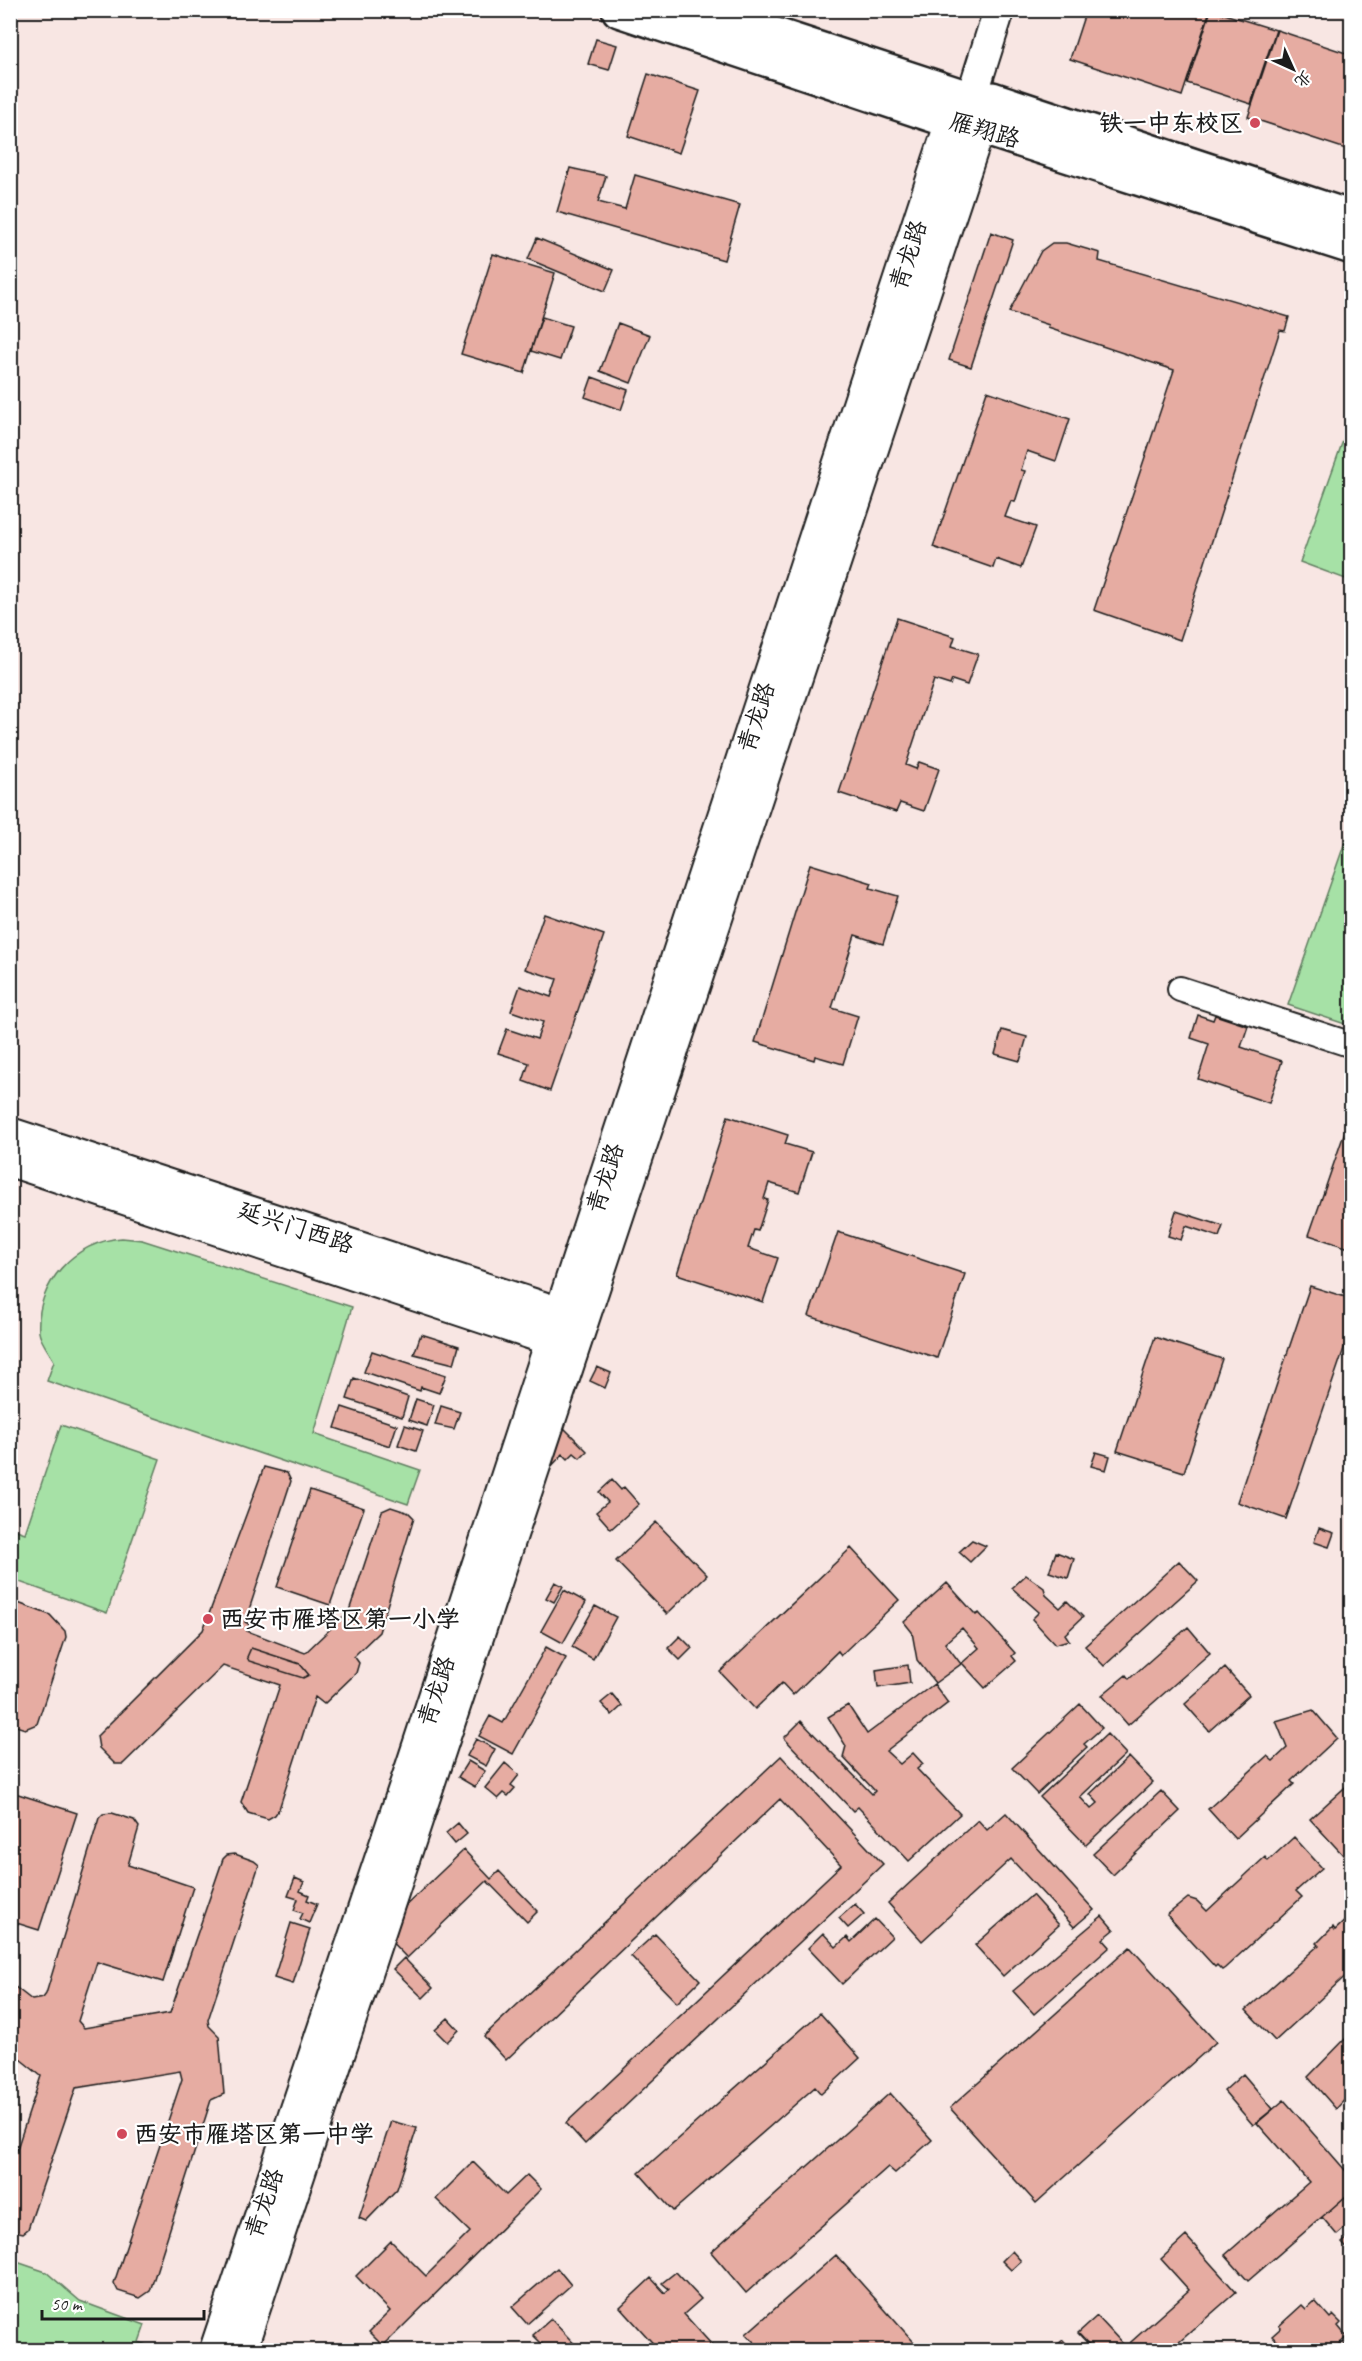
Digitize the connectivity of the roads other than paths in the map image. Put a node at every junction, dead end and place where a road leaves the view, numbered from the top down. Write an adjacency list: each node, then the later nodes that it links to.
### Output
1 (619, 10): 5 (main road, 雁翔路)
2 (700, 10): 5 (main road, 雁翔路)
3 (999, 10): 5 (street, 青龙路)
4 (1021, 10): 5 (street, 青龙路)
5 (973, 112): 6 (main road, 雁翔路); 12 (street, 青龙路)
6 (1343, 223): 7 (street)
7 (1352, 255)
8 (1180, 989): 9 (street)
9 (1352, 1045)
10 (10, 1133): 12 (street, 延兴门西路)
11 (10, 1161): 12 (street, 延兴门西路)
12 (567, 1330): 13 (street, 青龙路); 14 (street, 青龙路)
13 (215, 2350)
14 (242, 2350)

